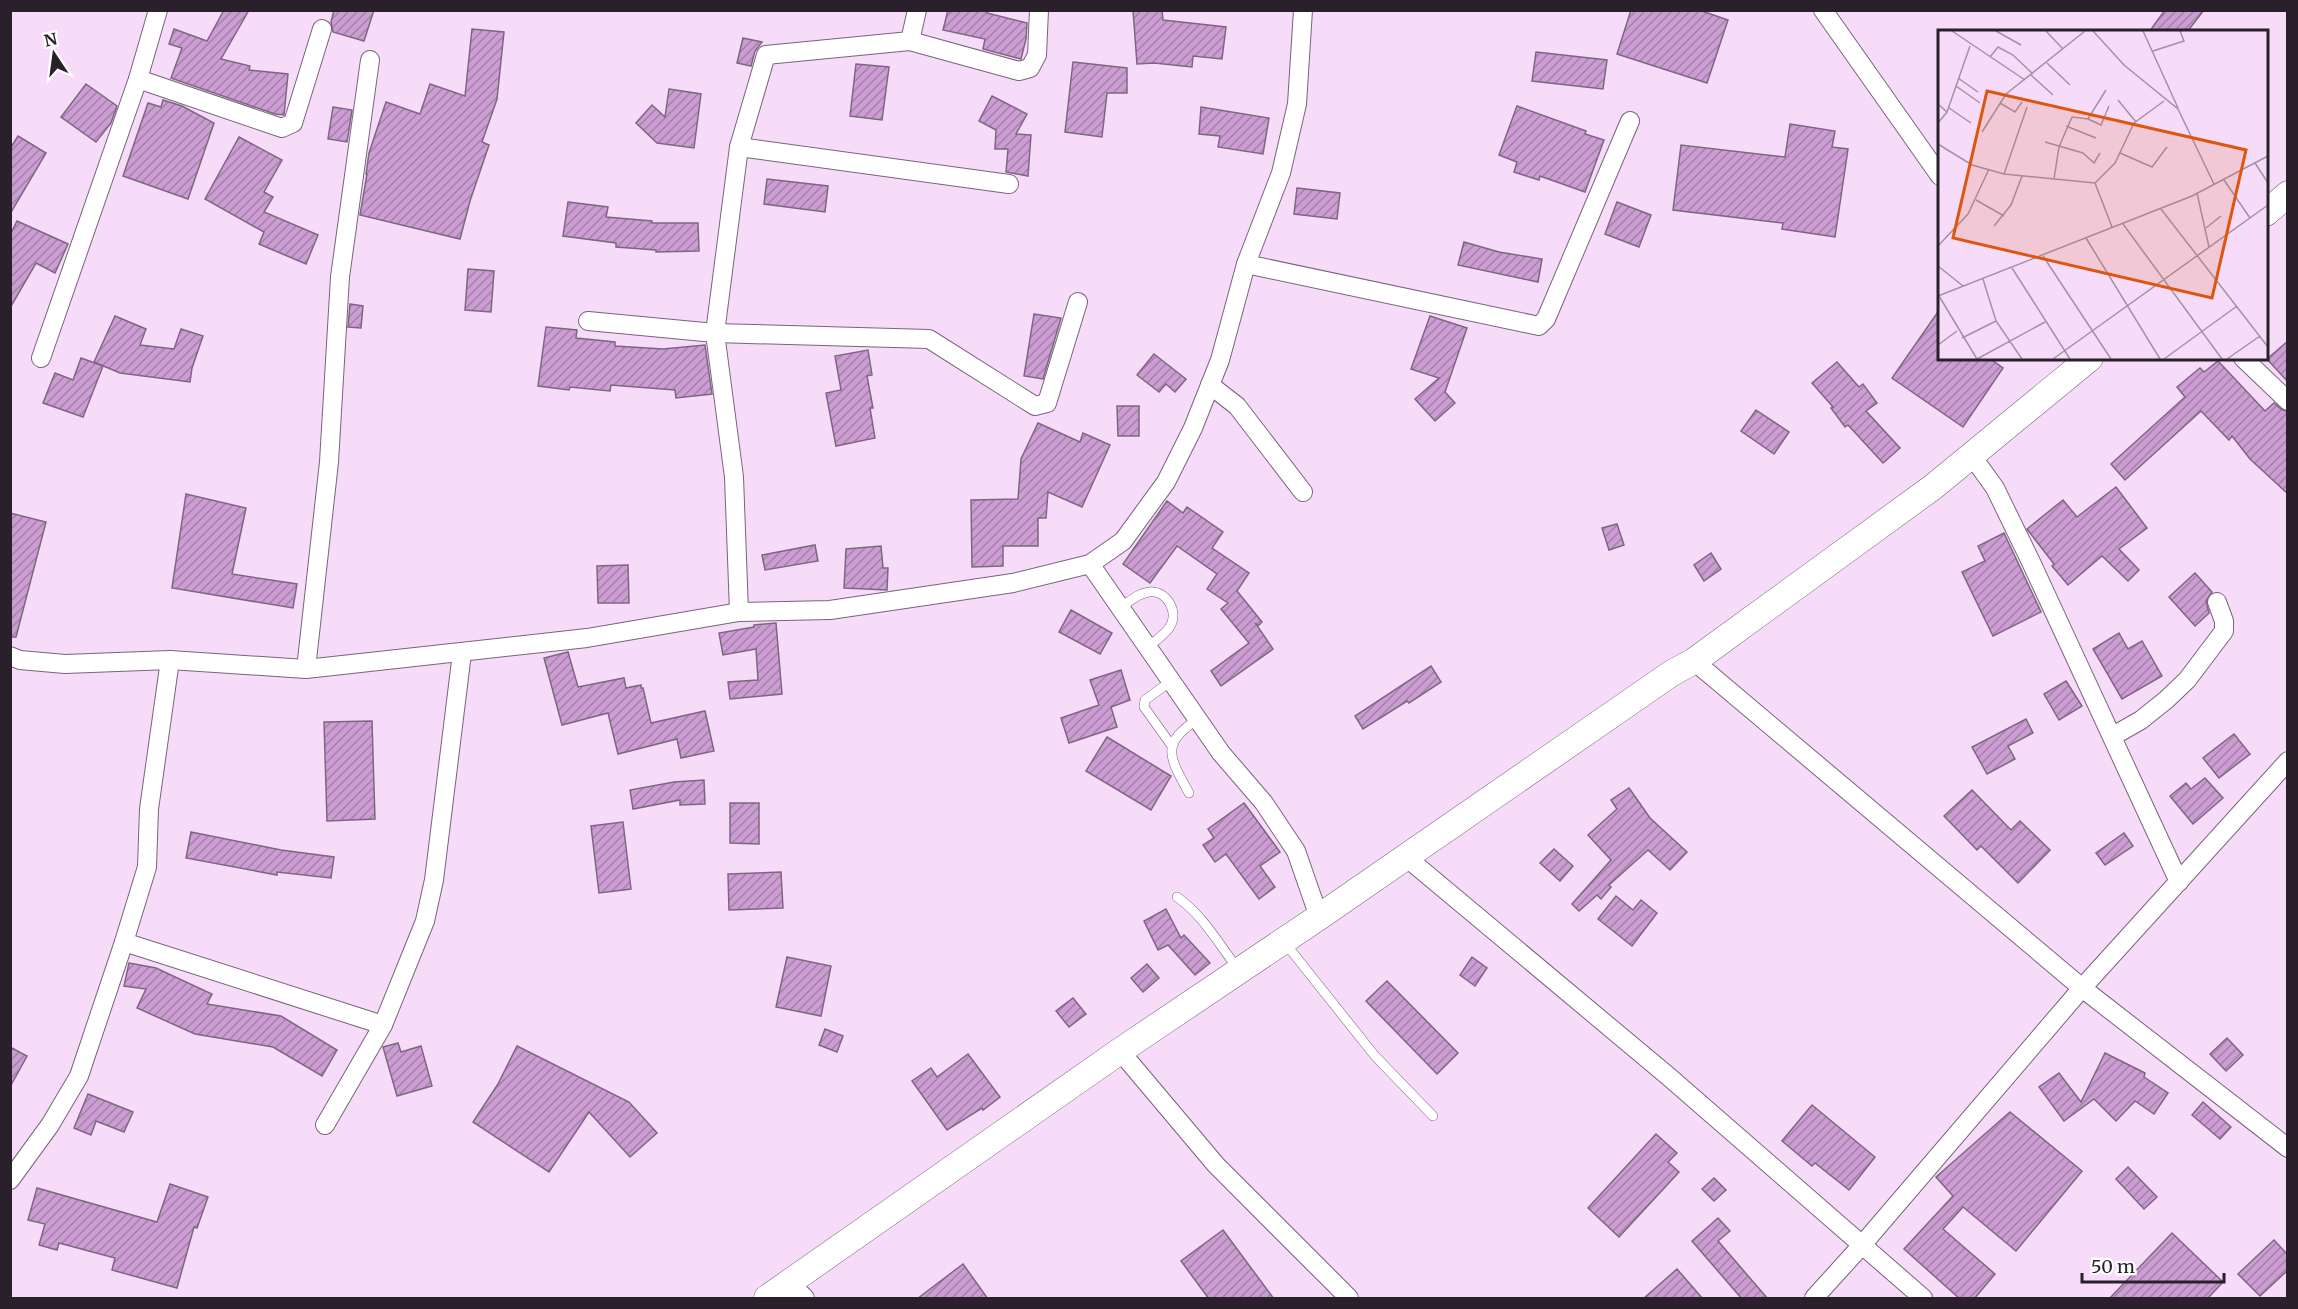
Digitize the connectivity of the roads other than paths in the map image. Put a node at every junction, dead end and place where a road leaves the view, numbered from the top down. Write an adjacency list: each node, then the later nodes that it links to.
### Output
1 (158, 10): 9 (street)
2 (917, 10): 7 (street)
3 (1039, 10): 7 (street)
4 (1303, 10): 16 (street)
5 (1823, 10): 12 (street)
6 (322, 28): 9 (street)
7 (910, 41): 11 (street)
8 (370, 60): 36 (street)
9 (138, 79): 20 (street)
10 (1630, 121): 16 (street)
11 (739, 147): 13 (street); 19 (street)
12 (1938, 173)
13 (1009, 184)
14 (2288, 194): 15 (main road)
15 (2268, 211)
16 (1246, 264): 23 (street)
17 (1078, 302): 19 (street)
18 (588, 321): 19 (street)
19 (715, 333): 30 (street)
20 (41, 358)
21 (2088, 360): 25 (main road)
22 (2245, 360): 24 (street)
23 (1210, 385): 26 (street); 27 (street)
24 (2288, 401)
25 (1972, 456): 35 (main road); 39 (street)
26 (1303, 492)
27 (1090, 564): 29 (street); 30 (street)
28 (2217, 602): 39 (street)
29 (1120, 608): 31 (street); 31 (lane)
30 (739, 612): 32 (street)
31 (1148, 647): 37 (street)
32 (462, 653): 36 (street); 51 (street)
33 (10, 656): 34 (street)
34 (170, 660): 36 (street); 48 (street)
35 (1694, 661): 43 (main road); 50 (street)
36 (306, 669)
37 (1171, 681): 38 (street); 40 (lane)
38 (1198, 719): 40 (lane); 46 (street)
39 (2113, 736): 44 (street)
40 (1172, 746): 42 (lane)
41 (2288, 761): 44 (street)
42 (1189, 793)
43 (1406, 857): 46 (main road); 57 (street)
44 (2178, 882): 50 (street)
45 (1177, 897): 49 (lane)
46 (1319, 917): 47 (main road)
47 (1283, 941): 49 (main road); 53 (lane)
48 (124, 942): 51 (street); 56 (street)
49 (1239, 971): 52 (main road)
50 (2082, 988): 55 (street); 57 (street)
51 (383, 1025): 54 (street)
52 (1120, 1051): 58 (main road); 60 (street)
53 (1433, 1116)
54 (325, 1125)
55 (2288, 1148)
56 (10, 1180)
57 (1862, 1245): 61 (street); 62 (street)
58 (797, 1291): 59 (main road)
59 (768, 1299)
60 (1349, 1299)
61 (1814, 1299)
62 (1923, 1299)

